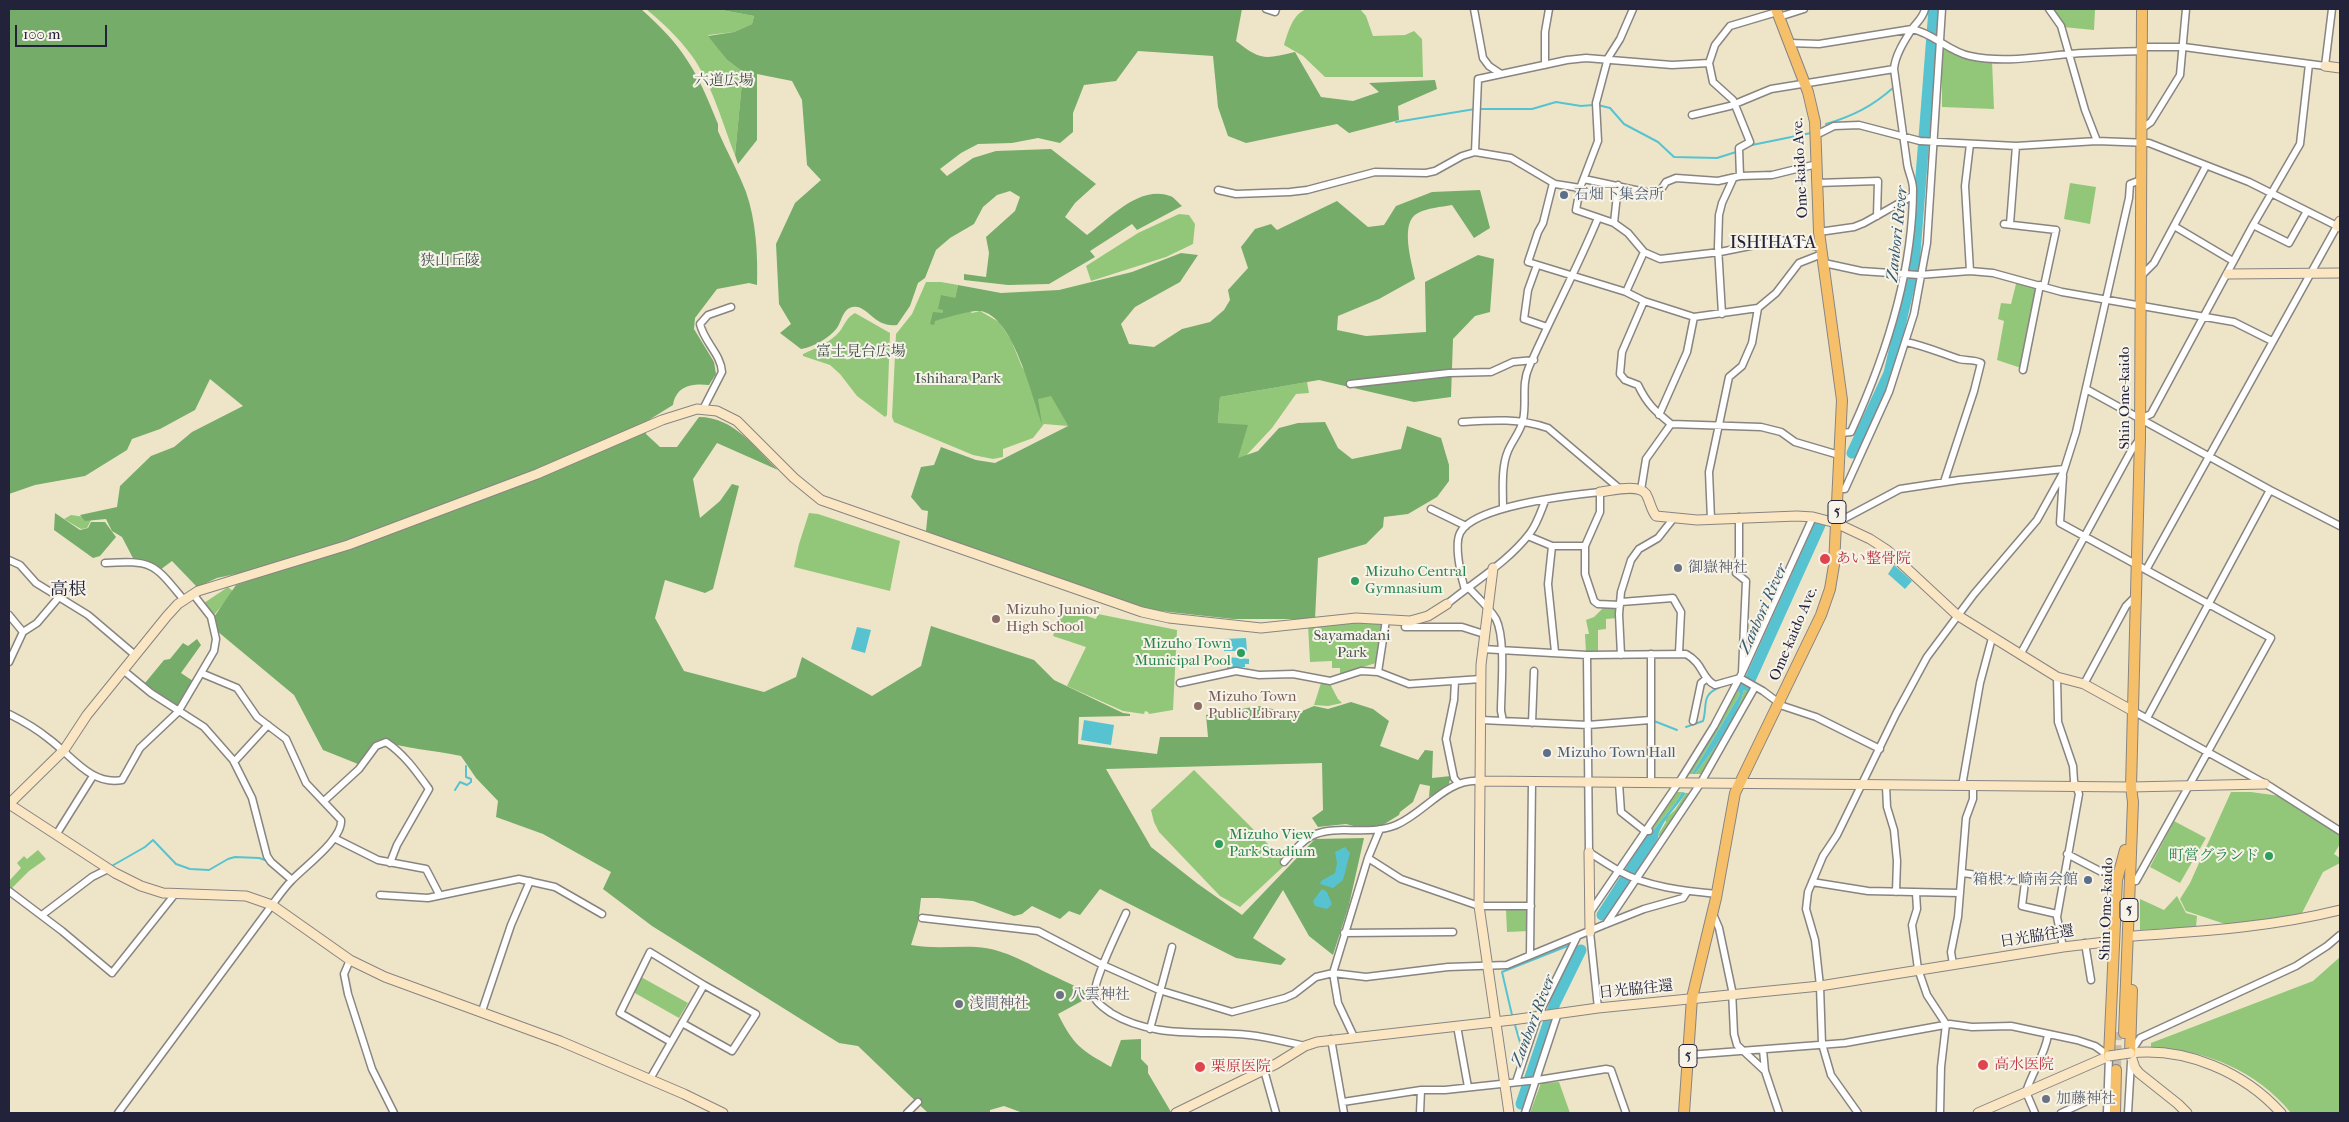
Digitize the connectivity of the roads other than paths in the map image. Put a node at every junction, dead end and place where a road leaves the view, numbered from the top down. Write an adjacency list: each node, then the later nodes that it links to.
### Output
1 (1266, 9): 2 (street)
2 (1276, 9)
3 (1474, 9): 27 (street)
4 (1549, 9): 23 (street)
5 (1633, 9): 20 (street)
6 (1804, 9): 13 (street)
7 (1925, 9): 14 (street)
8 (1942, 9): 16 (street)
9 (2049, 9): 19 (street)
10 (2142, 9): 18 (main road, Shin Ome-kaido / 5)
11 (2186, 9): 17 (street)
12 (2332, 9): 24 (street)
13 (1777, 12): 15 (main road, Ome-kaido Ave. / 5); 21 (street)
14 (1912, 29): 15 (street); 16 (street); 26 (street)
15 (1789, 42): 28 (main road, Ome-kaido Ave. / 5)
16 (1939, 43): 19 (street); 35 (street)
17 (2184, 47): 18 (street); 22 (street); 31 (street)
18 (2142, 49): 19 (street); 31 (main road, Shin Ome-kaido / 5)
19 (2070, 54): 34 (street)
20 (1608, 58): 21 (street); 23 (street); 43 (street)
21 (1709, 63): 29 (street)
22 (2310, 64): 24 (street); 51 (street)
23 (1545, 65): 27 (street)
24 (2325, 66): 25 (street)
25 (2340, 68)
26 (1894, 69): 28 (street); 33 (street)
27 (1501, 74): 39 (street)
28 (1806, 84): 29 (street); 32 (main road, Ome-kaido Ave. / 5)
29 (1734, 103): 30 (street); 42 (street)
30 (1692, 115)
31 (2142, 129): 36 (main road, Shin Ome-kaido / 5)
32 (1816, 135): 33 (street); 40 (main road, Ome-kaido Ave. / 5)
33 (1904, 138): 35 (street); 52 (street)
34 (2097, 140): 36 (street); 38 (street)
35 (1932, 142): 37 (street); 71 (street)
36 (2141, 142): 41 (street); 45 (main road, Shin Ome-kaido / 5)
37 (1970, 144): 38 (street); 66 (street)
38 (2016, 146): 74 (street)
39 (1475, 152): 46 (street); 50 (street)
40 (1817, 164): 42 (street); 47 (main road, Ome-kaido Ave. / 5)
41 (2206, 166): 51 (street); 59 (street)
42 (1740, 176): 44 (street)
43 (1584, 179): 48 (street); 49 (street)
44 (1733, 179): 48 (street); 62 (street)
45 (2141, 180): 73 (main road, Shin Ome-kaido / 5); 76 (street)
46 (1553, 183): 49 (street); 65 (street)
47 (1818, 183): 54 (street); 60 (main road, Ome-kaido Ave. / 5)
48 (1618, 186): 56 (street)
49 (1580, 188): 55 (street)
50 (1218, 190)
51 (2271, 192): 53 (street); 57 (street)
52 (1912, 196): 54 (street); 69 (street)
53 (2307, 210): 57 (street); 58 (street)
54 (1877, 216): 60 (street)
55 (1598, 218): 56 (street); 72 (street)
56 (1614, 223): 61 (street)
57 (2253, 225): 64 (street)
58 (2339, 225): 67 (street)
59 (2174, 226): 64 (street); 73 (street)
60 (1819, 232): 63 (main road, Ome-kaido Ave. / 5)
61 (1644, 252): 62 (street); 75 (street)
62 (1720, 252): 63 (street); 81 (street)
63 (1822, 255): 69 (street); 80 (street); 98 (main road, Ome-kaido Ave. / 5)
64 (2233, 261): 70 (street)
65 (1537, 265): 72 (street); 84 (street)
66 (1970, 271): 71 (street); 74 (street)
67 (2312, 273): 68 (street); 70 (street); 85 (street)
68 (2340, 273)
69 (1904, 274): 71 (street); 98 (street)
70 (2228, 274): 82 (street)
71 (1920, 275): 86 (street)
72 (1574, 276): 75 (street); 84 (street)
73 (2141, 277): 78 (main road, Shin Ome-kaido / 5)
74 (2042, 286): 76 (street); 88 (street)
75 (1626, 292): 77 (street)
76 (2106, 299): 78 (street); 90 (street)
77 (1644, 301): 83 (street); 92 (street)
78 (2141, 306): 82 (street); 93 (main road, Shin Ome-kaido / 5)
79 (731, 307): 91 (street)
80 (1758, 308): 81 (street); 97 (street)
81 (1722, 314): 83 (street)
82 (2204, 316): 85 (street); 93 (street)
83 (1694, 317): 92 (street)
84 (1547, 327): 87 (street)
85 (2272, 341): 101 (street)
86 (1906, 342): 103 (street); 104 (street)
87 (1534, 360): 89 (street); 95 (street)
88 (2022, 370)
89 (1350, 384)
90 (2086, 389): 93 (street); 102 (street)
91 (703, 409): 128 (street); 138 (street)
92 (1659, 414): 96 (street)
93 (2140, 419): 99 (main road, Shin Ome-kaido / 5); 101 (street)
94 (1462, 422): 95 (street)
95 (1523, 422): 105 (street); 110 (street)
96 (1671, 424): 97 (street); 106 (street)
97 (1718, 426): 100 (street); 115 (street)
98 (1841, 433): 100 (main road, Ome-kaido Ave. / 5)
99 (2140, 438): 120 (street); 125 (main road, Shin Ome-kaido / 5)
100 (1840, 455): 104 (main road, Ome-kaido Ave. / 5)
101 (2210, 456): 107 (street); 125 (street)
102 (2063, 471): 103 (street); 120 (street); 137 (street)
103 (1944, 482): 116 (street)
104 (1838, 489): 116 (main road, Ome-kaido Ave. / 5)
105 (1620, 490): 106 (street); 108 (street)
106 (1641, 490): 114 (street)
107 (2270, 490): 118 (street); 134 (street)
108 (1600, 492): 109 (street); 122 (street)
109 (1545, 501): 110 (street); 119 (street)
110 (1503, 508): 117 (street)
111 (1432, 509): 117 (street)
112 (1739, 517): 113 (street); 115 (street); 157 (street)
113 (1813, 517): 116 (street); 157 (street)
114 (1673, 519): 115 (street); 133 (street)
115 (1711, 519)
116 (1836, 523): 137 (street); 165 (main road, Ome-kaido Ave. / 5)
117 (1466, 526): 127 (street)
118 (2340, 526)
119 (1528, 536): 121 (street); 126 (street)
120 (2086, 536): 125 (street); 151 (street)
121 (1552, 546): 122 (street); 145 (street)
122 (1585, 546): 133 (street)
123 (9, 560): 130 (street)
124 (105, 563): 131 (street)
125 (2142, 567): 129 (main road, Shin Ome-kaido / 5); 134 (street)
126 (1493, 568): 127 (street); 135 (street)
127 (1466, 588): 132 (street); 135 (street)
128 (193, 594): 131 (street); 156 (street)
129 (2137, 595): 163 (street); 166 (main road, Shin Ome-kaido / 5)
130 (58, 597): 140 (street); 148 (street)
131 (184, 600): 148 (street)
132 (1447, 604): 138 (street)
133 (1620, 604): 146 (street); 150 (street)
134 (2208, 605): 169 (street); 179 (street)
135 (1488, 608): 141 (street); 144 (street)
136 (9, 614): 140 (street)
137 (1957, 615): 142 (street); 177 (street)
138 (1386, 620): 154 (street)
139 (1405, 627): 141 (street)
140 (22, 632): 152 (street)
141 (1484, 634): 143 (street)
142 (1992, 638): 151 (street); 194 (street)
143 (1482, 649): 144 (street); 159 (street)
144 (1502, 650): 145 (street); 172 (street)
145 (1555, 652): 149 (street)
146 (1679, 653): 147 (street); 160 (street)
147 (1651, 654): 150 (street); 171 (street)
148 (134, 655): 153 (street)
149 (1587, 655): 150 (street); 176 (street)
150 (1622, 655)
151 (2020, 655): 158 (street)
152 (9, 662)
153 (123, 670): 167 (street); 178 (street)
154 (1378, 672): 161 (street); 162 (street)
155 (1534, 672): 174 (street)
156 (202, 673): 167 (street); 175 (street)
157 (1741, 677): 160 (street); 164 (street); 188 (street)
158 (2057, 678): 163 (street); 197 (street)
159 (1480, 679): 161 (street); 170 (street)
160 (1706, 679): 173 (street)
161 (1455, 680): 184 (street)
162 (1180, 683)
163 (2084, 684): 166 (street)
164 (1755, 686): 165 (street); 189 (street)
165 (1780, 703): 177 (street); 190 (main road, Ome-kaido Ave. / 5)
166 (2133, 711): 169 (street); 198 (main road, Shin Ome-kaido / 5)
167 (178, 712): 180 (street); 181 (street)
168 (9, 714): 178 (street)
169 (2147, 718): 179 (street)
170 (1481, 720): 172 (street); 182 (street)
171 (1650, 720): 176 (street); 187 (street)
172 (1503, 721): 174 (street)
173 (1692, 721)
174 (1532, 723): 176 (street)
175 (268, 725): 180 (street); 199 (street)
176 (1588, 725): 185 (street)
177 (1880, 749): 192 (street)
178 (64, 750): 181 (street); 200 (street)
179 (2209, 752): 191 (street); 196 (street)
180 (234, 762): 216 (street)
181 (93, 776): 204 (street)
182 (1480, 781): 183 (street); 184 (street); 231 (street)
183 (1532, 782): 185 (street); 232 (street)
184 (1458, 783): 201 (street)
185 (1588, 783): 186 (street); 207 (street)
186 (1619, 783): 187 (street); 202 (street)
187 (1652, 783): 188 (street)
188 (1678, 784): 189 (street); 202 (street)
189 (1698, 784): 190 (street); 215 (street)
190 (1739, 784): 192 (street); 228 (main road, Ome-kaido Ave. / 5)
191 (2265, 784): 196 (street); 203 (street)
192 (1862, 785): 193 (street); 220 (street)
193 (1886, 786): 194 (street); 223 (street)
194 (1962, 786): 195 (street)
195 (1973, 786): 197 (street); 214 (street)
196 (2190, 786): 198 (street); 219 (street)
197 (2078, 787): 198 (street); 208 (street)
198 (2131, 787): 206 (main road, Shin Ome-kaido / 5)
199 (324, 801): 205 (street); 210 (street)
200 (9, 804): 204 (street)
201 (1380, 829): 209 (street); 211 (street)
202 (1648, 831): 213 (street)
203 (2340, 831)
204 (56, 835): 212 (street)
205 (334, 838): 210 (street); 216 (street)
206 (2128, 848): 217 (main road); 219 (main road); 274 (main road, Shin Ome-kaido / 5)
207 (1589, 852): 213 (street); 234 (street)
208 (2067, 854): 217 (street); 238 (street)
209 (1368, 858): 231 (street); 244 (street)
210 (390, 862): 227 (street)
211 (1284, 862)
212 (108, 868): 226 (street); 239 (street)
213 (1620, 872): 215 (street); 234 (street)
214 (1963, 873): 225 (street); 238 (street)
215 (1635, 878): 222 (street); 241 (street)
216 (292, 880): 230 (street)
217 (2117, 880): 248 (main road)
218 (530, 881): 227 (street); 237 (street); 266 (street)
219 (2136, 881): 246 (main road)
220 (1812, 882): 223 (street); 261 (street)
221 (9, 891): 239 (street)
222 (1687, 892): 228 (street); 241 (street)
223 (1896, 892): 224 (street)
224 (1916, 893): 225 (street); 257 (street)
225 (1960, 893): 255 (street)
226 (175, 894): 230 (street); 239 (street)
227 (439, 894): 229 (street)
228 (1717, 894): 236 (main road, Ome-kaido Ave. / 5)
229 (380, 895)
230 (272, 905): 253 (street); 298 (street)
231 (1479, 906): 232 (street); 254 (street)
232 (1531, 906): 252 (street)
233 (2340, 910): 246 (street)
234 (1590, 912): 243 (street)
235 (1126, 913): 256 (street)
236 (1713, 913): 263 (street); 264 (main road, Ome-kaido Ave. / 5)
237 (602, 914)
238 (2057, 914): 251 (street)
239 (42, 915)
240 (922, 918): 256 (street)
241 (1606, 924): 243 (street)
242 (1453, 932): 244 (street)
243 (1590, 932): 247 (street); 265 (street)
244 (1344, 933): 258 (street)
245 (2340, 934): 283 (street)
246 (2134, 936): 283 (main road)
247 (1577, 938): 252 (street); 268 (street)
248 (2114, 941): 249 (street, 日光脇往還); 285 (main road)
249 (2085, 944): 251 (street, 日光脇往還); 259 (street)
250 (1172, 947): 262 (street)
251 (2063, 947): 255 (street, 日光脇往還)
252 (1530, 955): 254 (street)
253 (350, 960): 266 (street); 299 (street)
254 (1488, 964): 258 (street); 269 (street)
255 (1953, 964): 257 (street, 日光脇往還)
256 (1103, 965): 262 (street); 273 (street)
257 (1918, 969): 261 (street, 日光脇往還); 271 (street)
258 (1333, 973): 262 (street); 276 (street)
259 (2091, 980)
260 (704, 985): 270 (street); 270 (street); 278 (street)
261 (1820, 986): 263 (street, 日光脇往還); 279 (street)
262 (1159, 990): 273 (street)
263 (1732, 994): 264 (street, 日光脇往還); 281 (street)
264 (1692, 998): 265 (street, 日光脇往還); 284 (main road, Ome-kaido Ave. / 5)
265 (1598, 1008): 267 (street, 日光脇往還)
266 (482, 1011): 288 (street)
267 (1557, 1014): 268 (street, 日光脇往還); 289 (street)
268 (1540, 1016): 269 (street, 日光脇往還); 290 (street)
269 (1496, 1022): 272 (street, 日光脇往還); 291 (street)
270 (682, 1023): 278 (street)
271 (1946, 1024): 275 (street); 279 (street); 312 (street)
272 (1457, 1026): 276 (street, 日光脇往還); 292 (street)
273 (1150, 1029): 280 (street)
274 (2120, 1032)
275 (2048, 1035): 285 (street); 294 (street)
276 (1354, 1037): 277 (street, 日光脇往還)
277 (1331, 1039): 280 (street, 日光脇往還); 297 (street)
278 (671, 1042): 288 (street)
279 (1822, 1044): 282 (street); 311 (street)
280 (1305, 1046): 286 (street, 日光脇往還)
281 (1740, 1050): 282 (street); 284 (street); 287 (street)
282 (1763, 1050): 287 (street)
283 (2130, 1053): 285 (street, bridge); 319 (street); 320 (street); 321 (street)
284 (1688, 1055): 309 (main road, Ome-kaido Ave. / 5)
285 (2109, 1056): 294 (street); 295 (street)
286 (1264, 1070): 302 (street, 日光脇往還); 303 (street)
287 (1765, 1071): 310 (street)
288 (650, 1079): 300 (street)
289 (1534, 1080): 290 (street); 307 (street); 308 (street)
290 (1517, 1081): 291 (street)
291 (1505, 1082): 292 (street); 306 (street)
292 (1468, 1087): 293 (street)
293 (1421, 1090): 297 (street); 305 (street)
294 (2026, 1092): 313 (street); 314 (street)
295 (2107, 1092): 315 (street); 316 (street)
296 (918, 1102): 301 (street)
297 (1343, 1102): 304 (street)
298 (118, 1113)
299 (394, 1113)
300 (723, 1113)
301 (907, 1113)
302 (1176, 1113)
303 (1276, 1113)
304 (1344, 1113)
305 (1420, 1113)
306 (1509, 1113)
307 (1525, 1113)
308 (1626, 1113)
309 (1684, 1113)
310 (1779, 1113)
311 (1858, 1113)
312 (1940, 1113)
313 (1978, 1113)
314 (2035, 1113)
315 (2061, 1113)
316 (2107, 1113)
317 (2115, 1113): 318 (main road)
318 (2120, 1113)
319 (2128, 1113)
320 (2187, 1113)
321 (2281, 1113)

